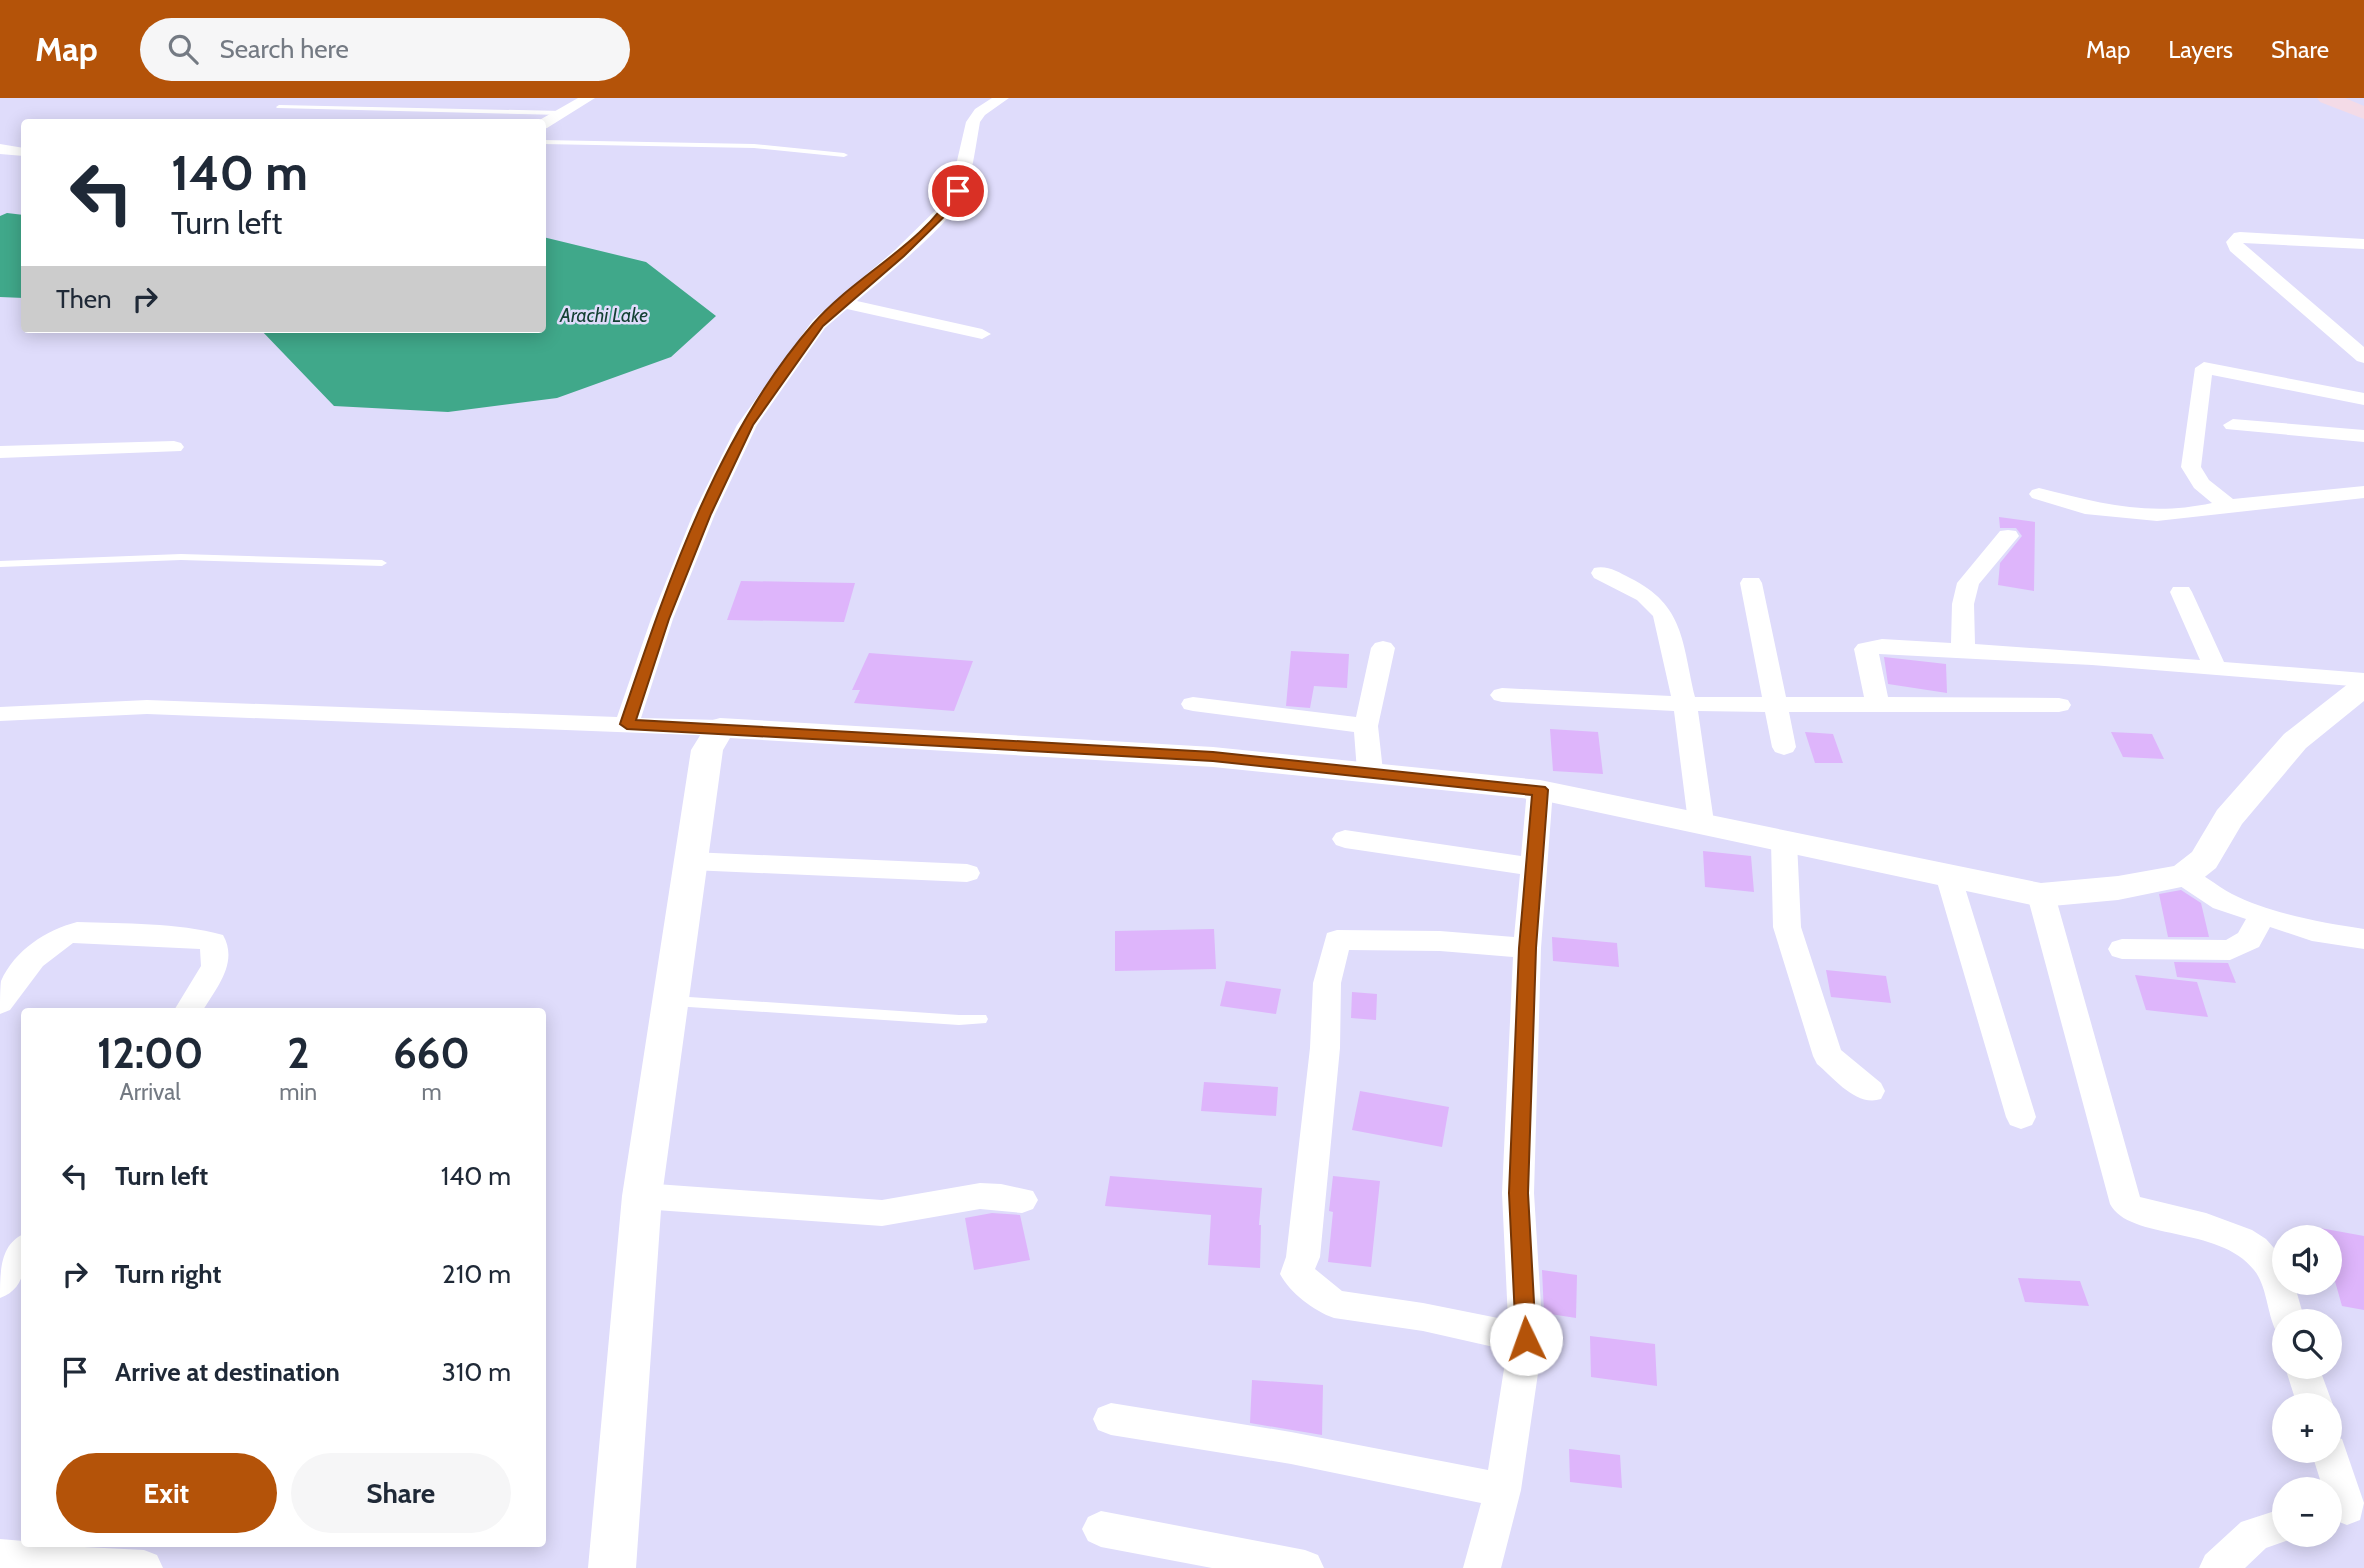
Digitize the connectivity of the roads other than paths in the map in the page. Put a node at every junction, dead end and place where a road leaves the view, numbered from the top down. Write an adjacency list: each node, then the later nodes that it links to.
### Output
1 (588, 98): 5 (street)
2 (1002, 98): 13 (street)
3 (2327, 98): 6 (main road)
4 (278, 107): 5 (lane)
5 (562, 113): 7 (street)
6 (2364, 113)
7 (546, 123)
8 (546, 142): 11 (lane)
9 (0, 149): 10 (street)
10 (21, 152)
11 (844, 155)
12 (2364, 244): 15 (street)
13 (842, 303): 14 (street); 41 (street)
14 (982, 334)
15 (2364, 357)
16 (2364, 399): 23 (street)
17 (2232, 425): 18 (street)
18 (2364, 436)
19 (174, 447): 20 (street)
20 (0, 452)
21 (2364, 492): 23 (street)
22 (2039, 494): 23 (street)
23 (2229, 506)
24 (2008, 536): 31 (street)
25 (382, 563): 26 (lane)
26 (0, 564)
27 (1602, 573): 37 (street)
28 (1751, 583): 35 (street)
29 (2181, 592): 32 (street)
30 (1383, 648): 42 (street)
31 (1963, 651): 32 (street); 36 (street)
32 (2216, 670): 33 (street)
33 (2364, 683): 54 (street)
34 (1502, 695): 37 (street)
35 (1775, 703): 36 (street); 37 (street); 44 (street)
36 (1877, 703): 39 (street)
37 (1685, 704): 47 (street)
38 (1193, 705): 42 (street)
39 (2059, 705)
40 (0, 713): 41 (street)
41 (627, 724): 43 (street)
42 (1366, 726): 45 (street)
43 (720, 728): 45 (street); 50 (street)
44 (1784, 747)
45 (1370, 771): 46 (street)
46 (1540, 790): 47 (street); 51 (street)
47 (1701, 822): 49 (street)
48 (1345, 839): 51 (street)
49 (1784, 842): 53 (street); 64 (street)
50 (691, 861): 52 (street); 60 (street)
51 (1533, 867): 58 (street)
52 (967, 873)
53 (1948, 875): 55 (street); 65 (street)
54 (2184, 876): 55 (street); 56 (street)
55 (2041, 895): 70 (street)
56 (2262, 915): 57 (street); 59 (street)
57 (2364, 939)
58 (1527, 948): 71 (street); 71 (street)
59 (2122, 949)
60 (672, 1001): 63 (lane); 66 (street)
61 (0, 1003): 62 (street)
62 (189, 1008)
63 (981, 1019)
64 (1870, 1091)
65 (2021, 1117)
66 (642, 1196): 67 (street); 80 (street)
67 (1022, 1200)
68 (21, 1252): 69 (street)
69 (0, 1284)
70 (2284, 1309)
71 (1526, 1339): 74 (street)
72 (1111, 1419): 74 (street)
73 (2333, 1463): 75 (street)
74 (1503, 1490): 82 (street)
75 (2347, 1510)
76 (1101, 1529): 81 (street)
77 (2272, 1529): 83 (street)
78 (0, 1557): 79 (street)
79 (144, 1568)
80 (612, 1568)
81 (1305, 1568)
82 (1482, 1568)
83 (2218, 1568)

